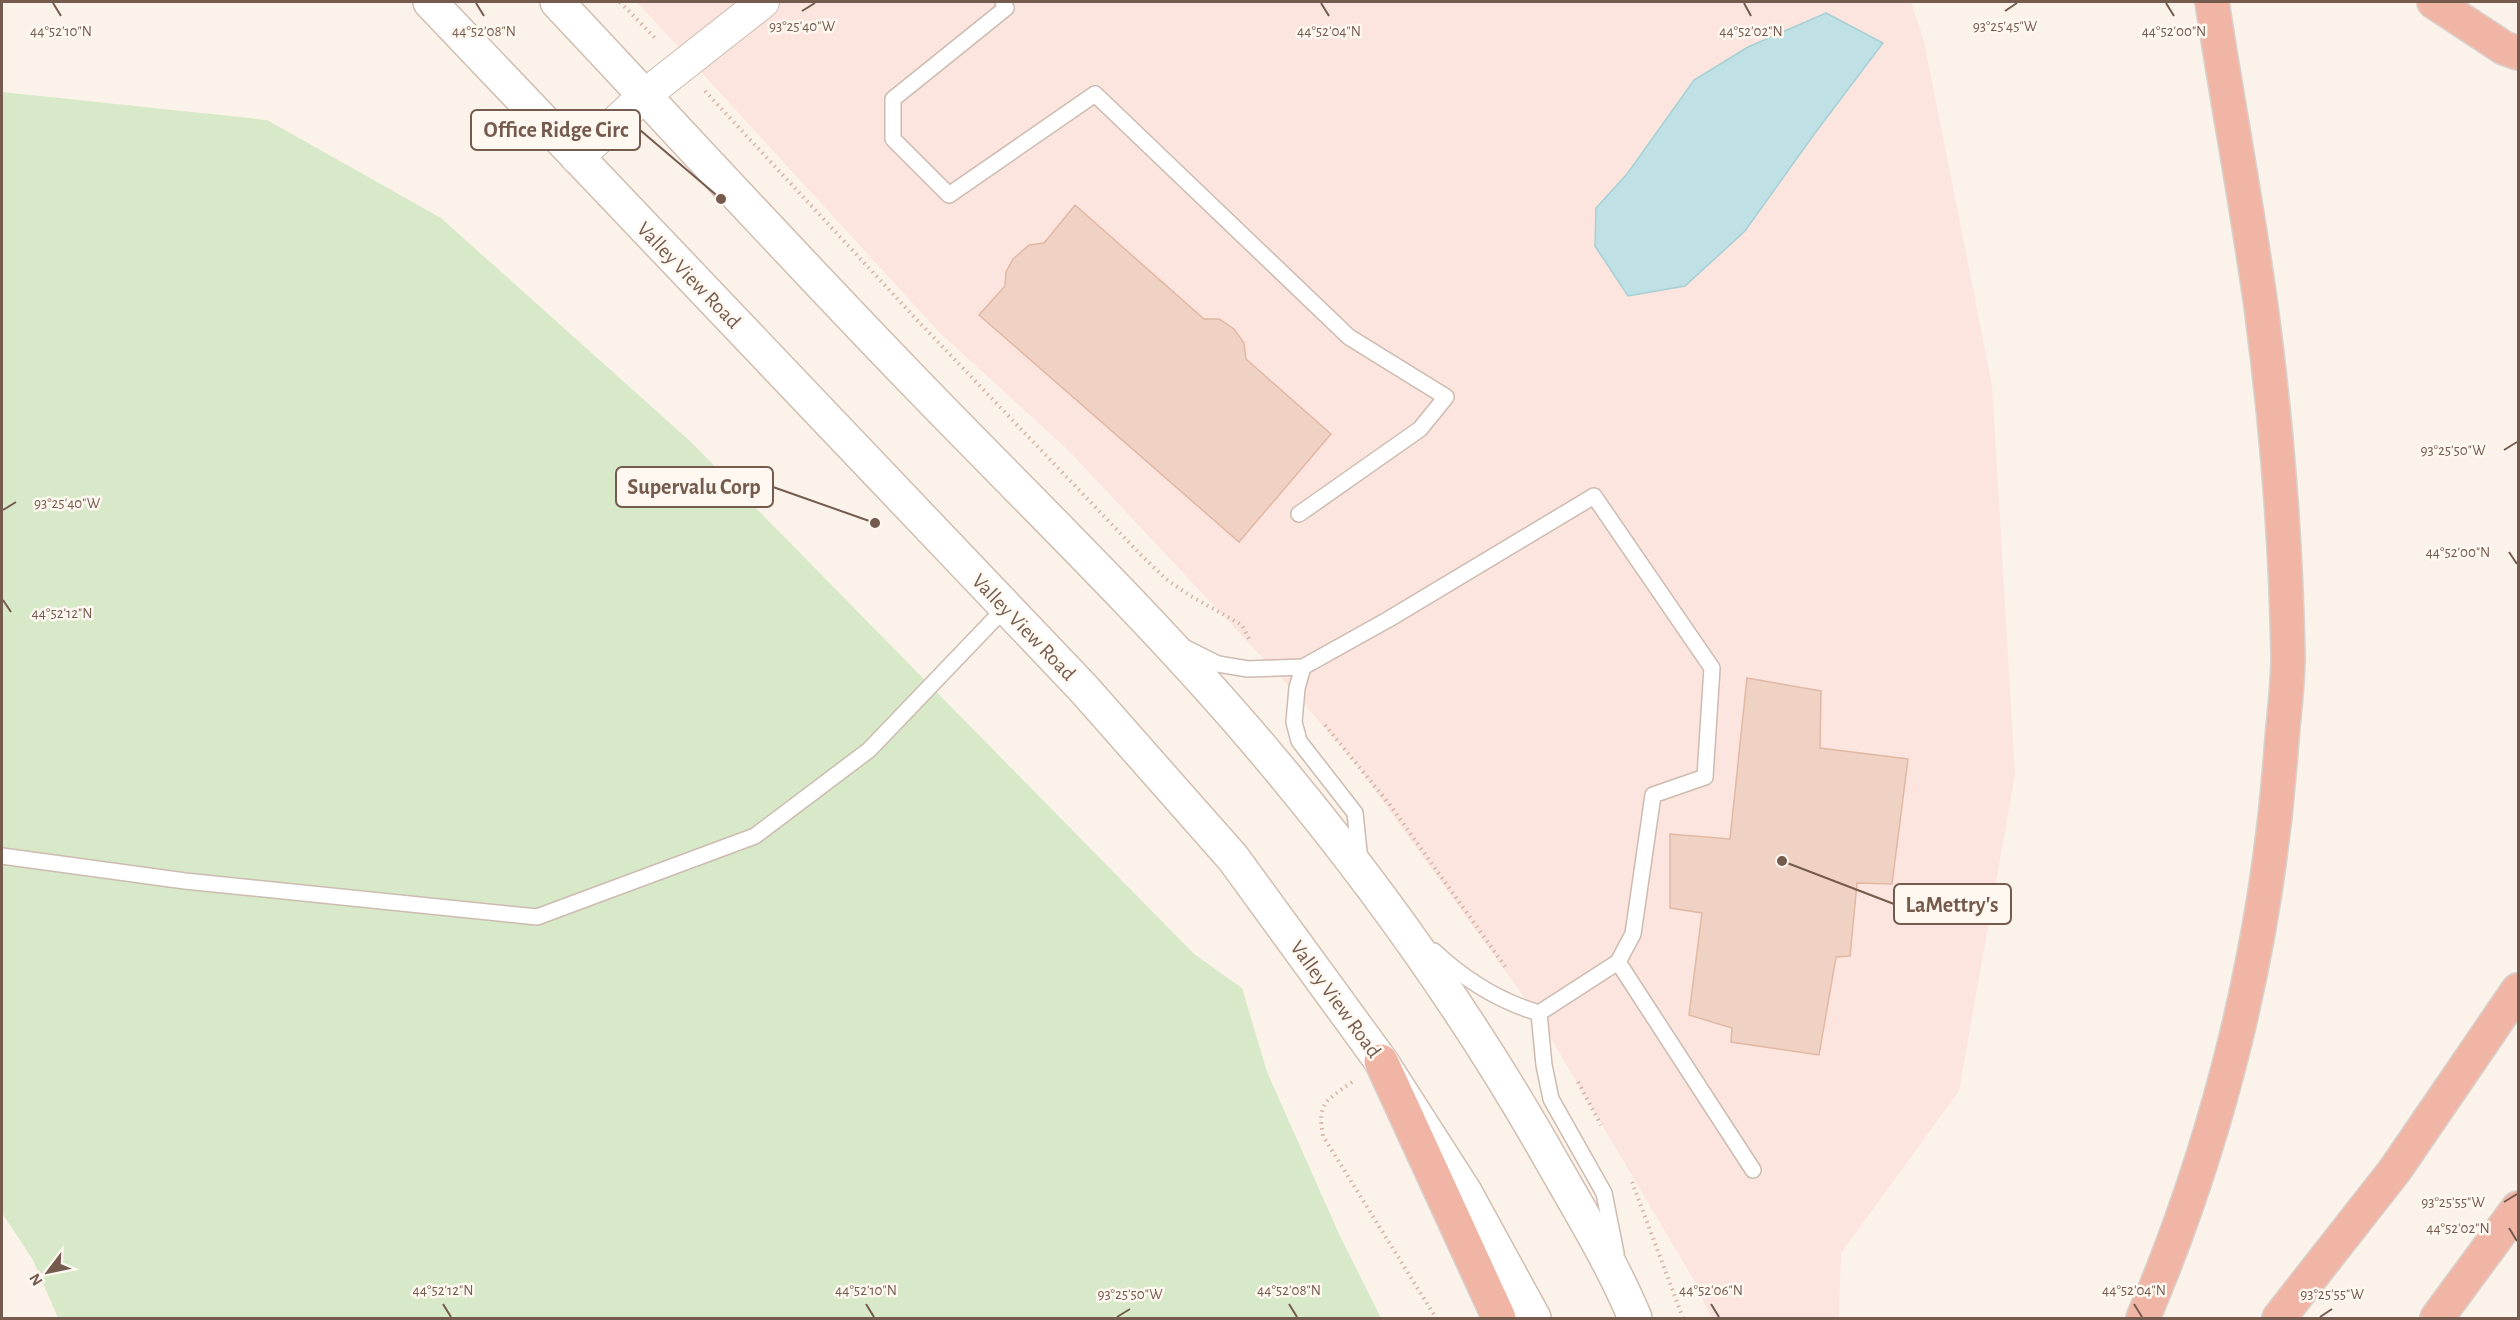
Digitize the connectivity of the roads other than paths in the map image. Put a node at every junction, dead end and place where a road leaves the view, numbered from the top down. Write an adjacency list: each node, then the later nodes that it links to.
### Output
1 (430, 2): 9 (main road, Valley View Road)
2 (557, 2): 8 (main road)
3 (763, 2): 8 (street)
4 (1004, 2): 10 (lane)
5 (2212, 2): 26 (highway)
6 (2434, 2): 7 (highway)
7 (2518, 53)
8 (645, 95): 9 (street); 12 (main road)
9 (577, 158): 11 (main road, Valley View Road)
10 (1299, 514)
11 (1005, 608): 14 (lane); 20 (main road, Valley View Road)
12 (1162, 636): 13 (lane); 15 (main road)
13 (1303, 667): 15 (lane); 17 (lane)
14 (2, 856)
15 (1360, 870): 16 (main road)
16 (1390, 910): 19 (lane); 23 (main road)
17 (1618, 963): 19 (lane); 21 (lane)
18 (2518, 990): 27 (highway)
19 (1539, 1013): 23 (lane)
20 (1381, 1061): 24 (highway); 25 (main road, Valley View Road)
21 (1753, 1170)
22 (2518, 1208): 28 (highway)
23 (1630, 1308)
24 (1499, 1318)
25 (1534, 1318)
26 (2143, 1318)
27 (2279, 1318)
28 (2437, 1318)

